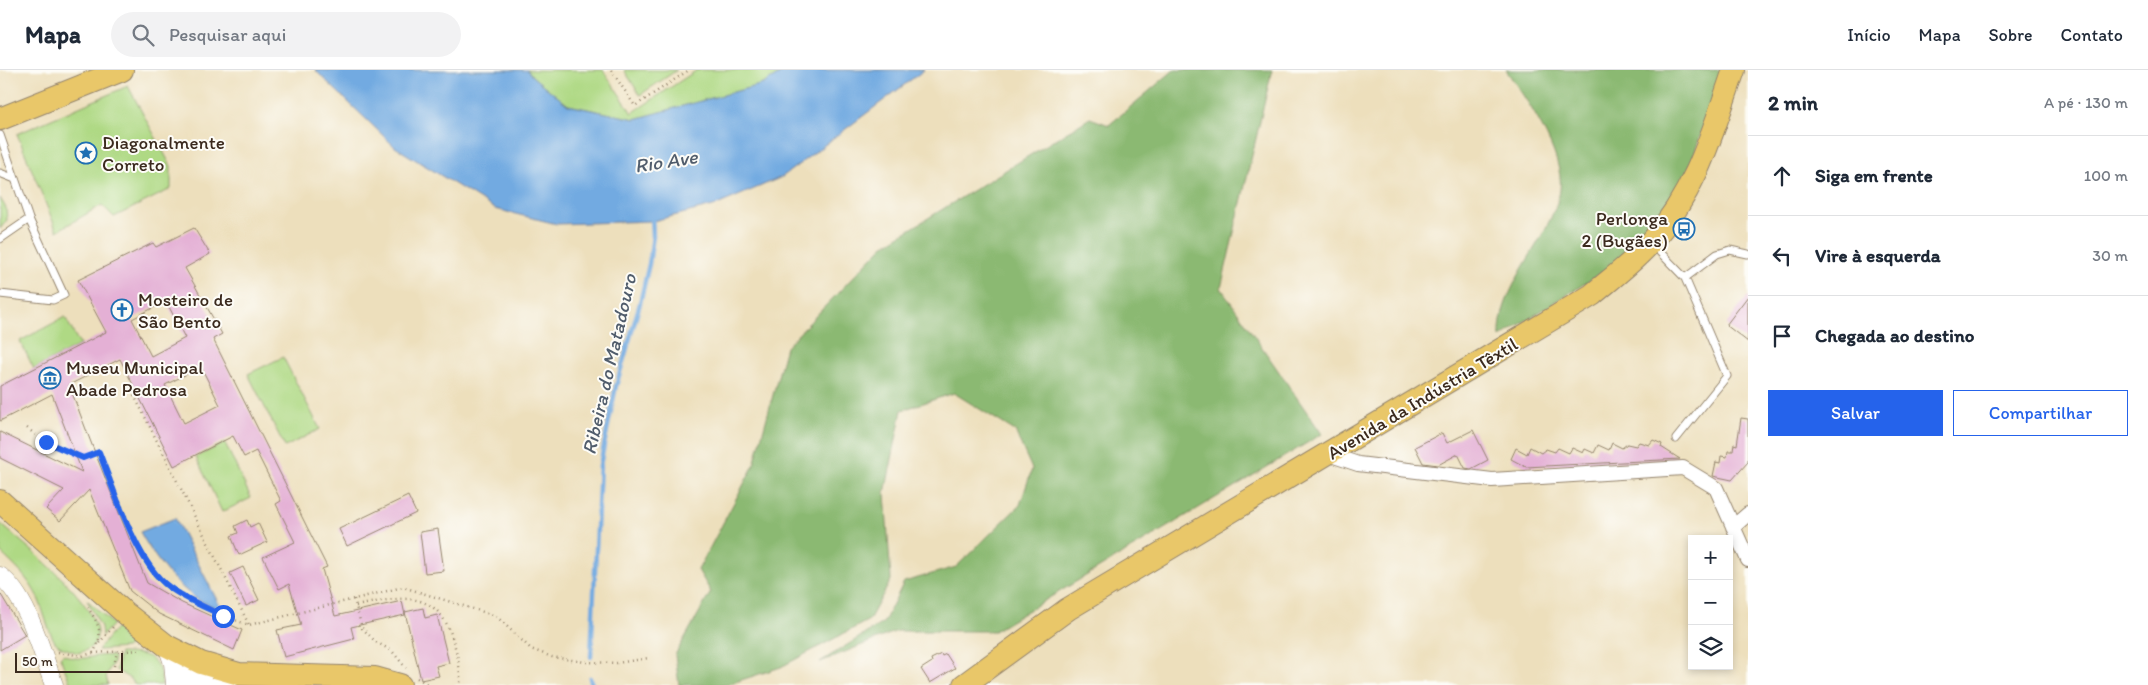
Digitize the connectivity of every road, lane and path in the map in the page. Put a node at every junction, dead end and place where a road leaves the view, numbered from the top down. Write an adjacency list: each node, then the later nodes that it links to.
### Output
1 (122, 70): 5 (main road)
2 (611, 70): 3 (path)
3 (689, 70)
4 (1734, 70): 11 (main road, Avenida da Indústria Têxtil)
5 (0, 119)
6 (0, 135): 8 (lane)
7 (0, 173): 8 (lane)
8 (15, 179): 9 (lane)
9 (29, 219): 10 (lane); 14 (lane)
10 (0, 239)
11 (1651, 243): 13 (lane); 18 (main road, Avenida da Indústria Têxtil)
12 (1748, 254): 13 (lane)
13 (1685, 278): 17 (lane)
14 (0, 294)
15 (134, 395): 28 (path)
16 (27, 428): 28 (path)
17 (1676, 439)
18 (1328, 454): 21 (street); 30 (main road, Avenida da Indústria Têxtil)
19 (0, 501): 31 (main road)
20 (1748, 514): 21 (street)
21 (1734, 526): 22 (street)
22 (1748, 560)
23 (0, 576): 40 (street)
24 (354, 599): 26 (path); 28 (path); 35 (path)
25 (85, 602): 29 (path)
26 (356, 606): 39 (path); 45 (path)
27 (119, 620): 29 (path)
28 (249, 625)
29 (99, 643): 34 (path)
30 (1020, 643): 46 (main road); 47 (main road)
31 (158, 647): 32 (path); 37 (main road); 41 (street)
32 (117, 652): 34 (path); 36 (path)
33 (54, 653): 34 (path)
34 (93, 653)
35 (650, 658)
36 (114, 666)
37 (201, 674): 38 (main road); 42 (street)
38 (239, 674): 39 (main road); 43 (street)
39 (407, 677): 44 (path)
40 (54, 685)
41 (175, 685)
42 (182, 685)
43 (218, 685)
44 (429, 685)
45 (460, 685)
46 (964, 685)
47 (979, 685)

